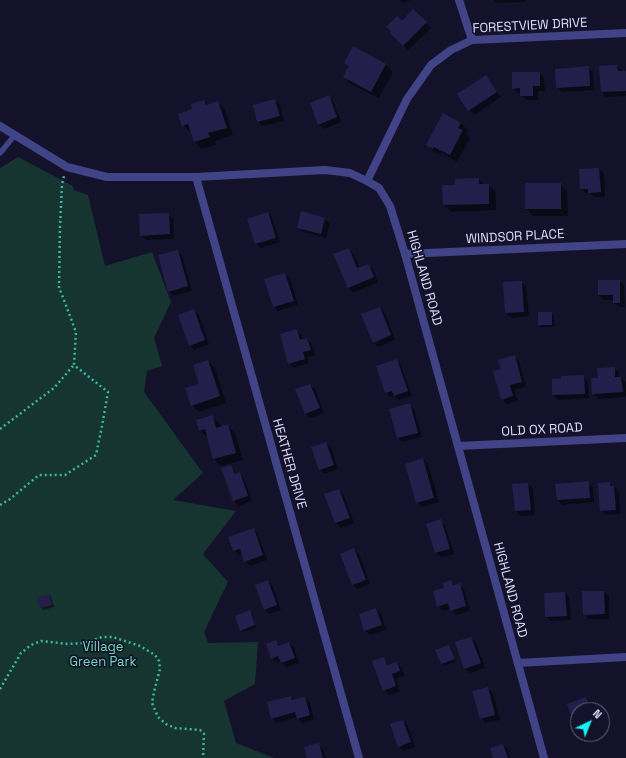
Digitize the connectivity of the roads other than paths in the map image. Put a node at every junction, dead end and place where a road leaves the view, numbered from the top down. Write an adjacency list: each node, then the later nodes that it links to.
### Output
1 (459, 0): 3 (street)
2 (626, 33): 3 (street, FORESTVIEW DRIVE)
3 (472, 40): 8 (street, FORESTVIEW DRIVE)
4 (0, 126): 5 (street, HIGHLAND ROAD)
5 (15, 135): 6 (lane); 7 (street, HIGHLAND ROAD)
6 (0, 153)
7 (196, 177): 8 (street, HIGHLAND ROAD); 15 (street, HEATHER DRIVE)
8 (367, 181): 10 (street, HIGHLAND ROAD)
9 (626, 244): 10 (street, WINDSOR PLACE)
10 (405, 254): 12 (street, HIGHLAND ROAD)
11 (626, 438): 12 (street, OLD OX ROAD)
12 (458, 446): 14 (street, HIGHLAND ROAD)
13 (626, 657): 14 (street)
14 (518, 663): 16 (street, HIGHLAND ROAD)
15 (359, 758)
16 (544, 758)

